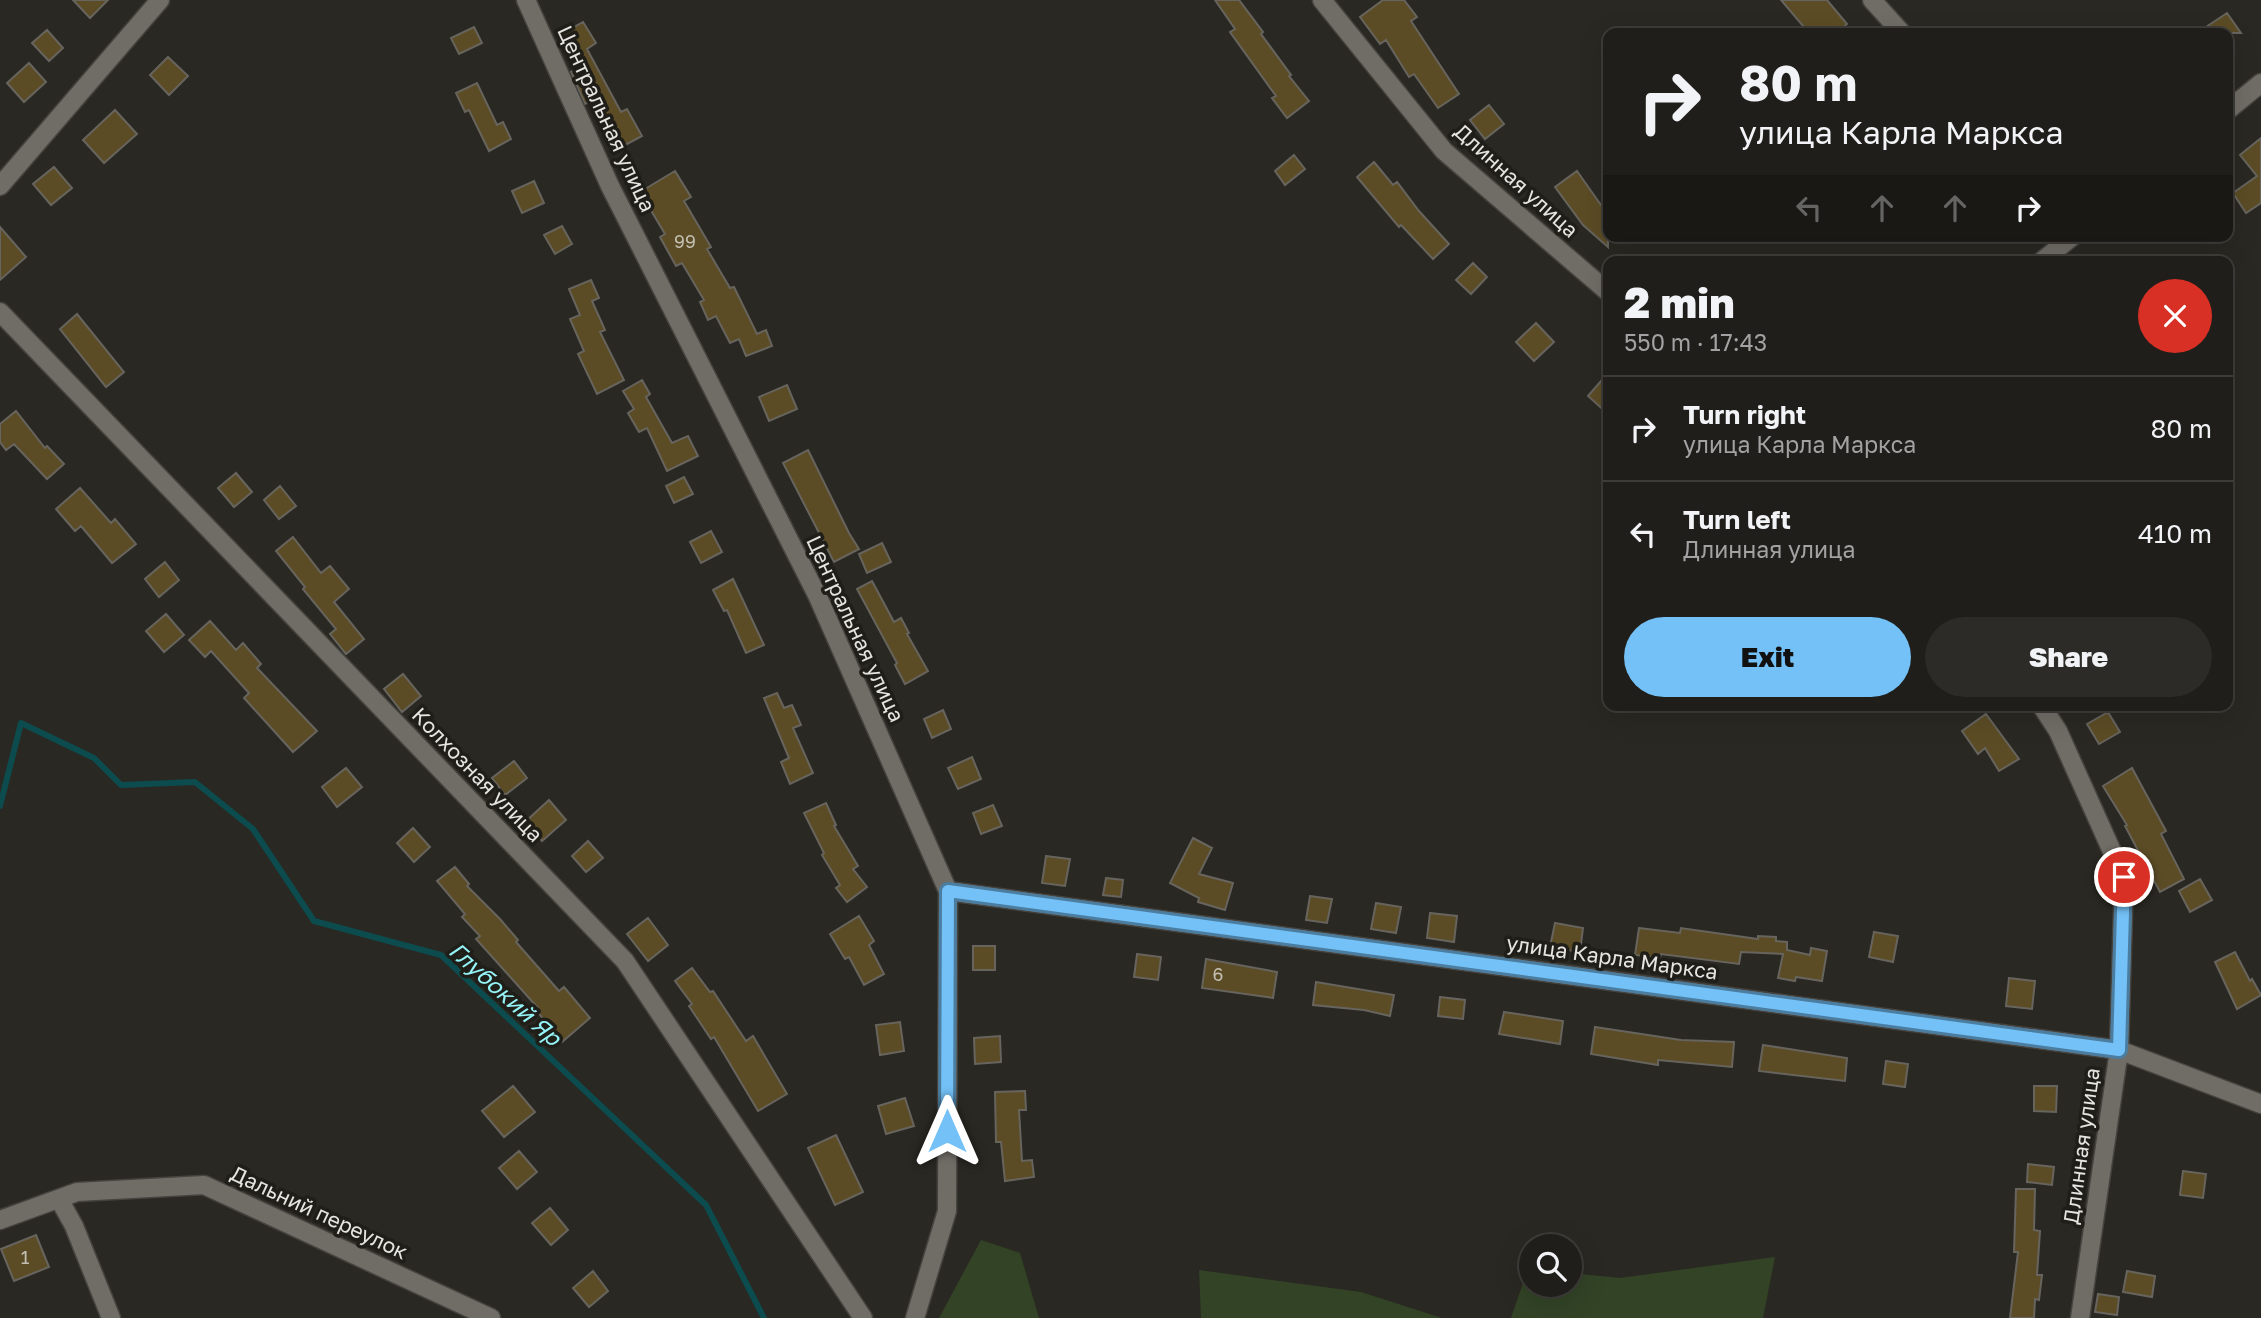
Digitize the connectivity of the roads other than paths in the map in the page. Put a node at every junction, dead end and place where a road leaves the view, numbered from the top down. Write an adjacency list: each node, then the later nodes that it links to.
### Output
1 (160, 0): 8 (street)
2 (526, 0): 14 (street, Центральная улица)
3 (1872, 0): 5 (street)
4 (1330, 3): 11 (street, Длинная улица)
5 (1897, 28)
6 (2261, 83): 7 (street)
7 (2233, 106)
8 (0, 186)
9 (2066, 242): 10 (street)
10 (2048, 256)
11 (1603, 288)
12 (0, 312): 21 (street, Колхозная улица)
13 (2045, 711): 15 (street, Длинная улица)
14 (948, 891): 15 (street, улица Карла Маркса); 22 (street, Центральная улица)
15 (2119, 1050): 16 (street, улица Карла Маркса); 23 (street, Длинная улица)
16 (2261, 1104)
17 (59, 1199): 18 (street, Дальний переулок); 19 (street); 20 (street, Дальний переулок)
18 (0, 1220)
19 (111, 1318)
20 (491, 1318)
21 (863, 1318)
22 (915, 1318)
23 (2080, 1318)

